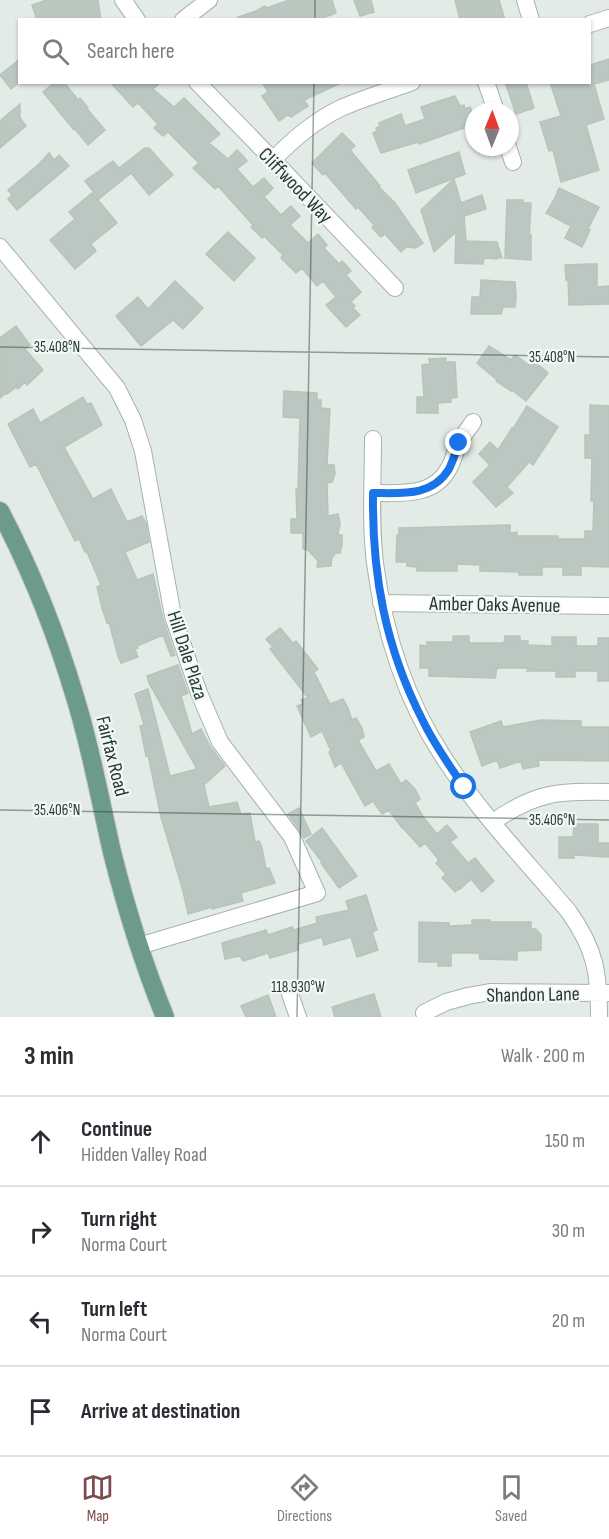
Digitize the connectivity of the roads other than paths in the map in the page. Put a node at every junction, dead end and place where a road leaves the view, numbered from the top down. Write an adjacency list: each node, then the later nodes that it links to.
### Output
1 (123, 0): 4 (street)
2 (209, 0): 5 (street)
3 (525, 0): 6 (street)
4 (136, 18)
5 (186, 18)
6 (530, 18)
7 (609, 18): 8 (street)
8 (591, 24)
9 (199, 84): 13 (street, Cliffwood Way)
10 (406, 84): 13 (street)
11 (487, 84): 12 (street)
12 (493, 102)
13 (273, 160): 15 (street, Cliffwood Way)
14 (0, 247): 24 (street, Hill Dale Plaza)
15 (395, 288)
16 (473, 422): 18 (street)
17 (374, 440): 18 (street)
18 (373, 493): 20 (street)
19 (0, 511): 24 (main road, Fairfax Road)
20 (381, 603): 21 (street, Amber Oaks Avenue); 23 (street)
21 (609, 606)
22 (609, 792): 23 (street)
23 (493, 822): 26 (street)
24 (139, 946): 28 (main road, Fairfax Road)
25 (289, 991): 29 (street)
26 (604, 993): 27 (street, Shandon Lane); 30 (street)
27 (424, 1013)
28 (165, 1017)
29 (298, 1017)
30 (599, 1017)

